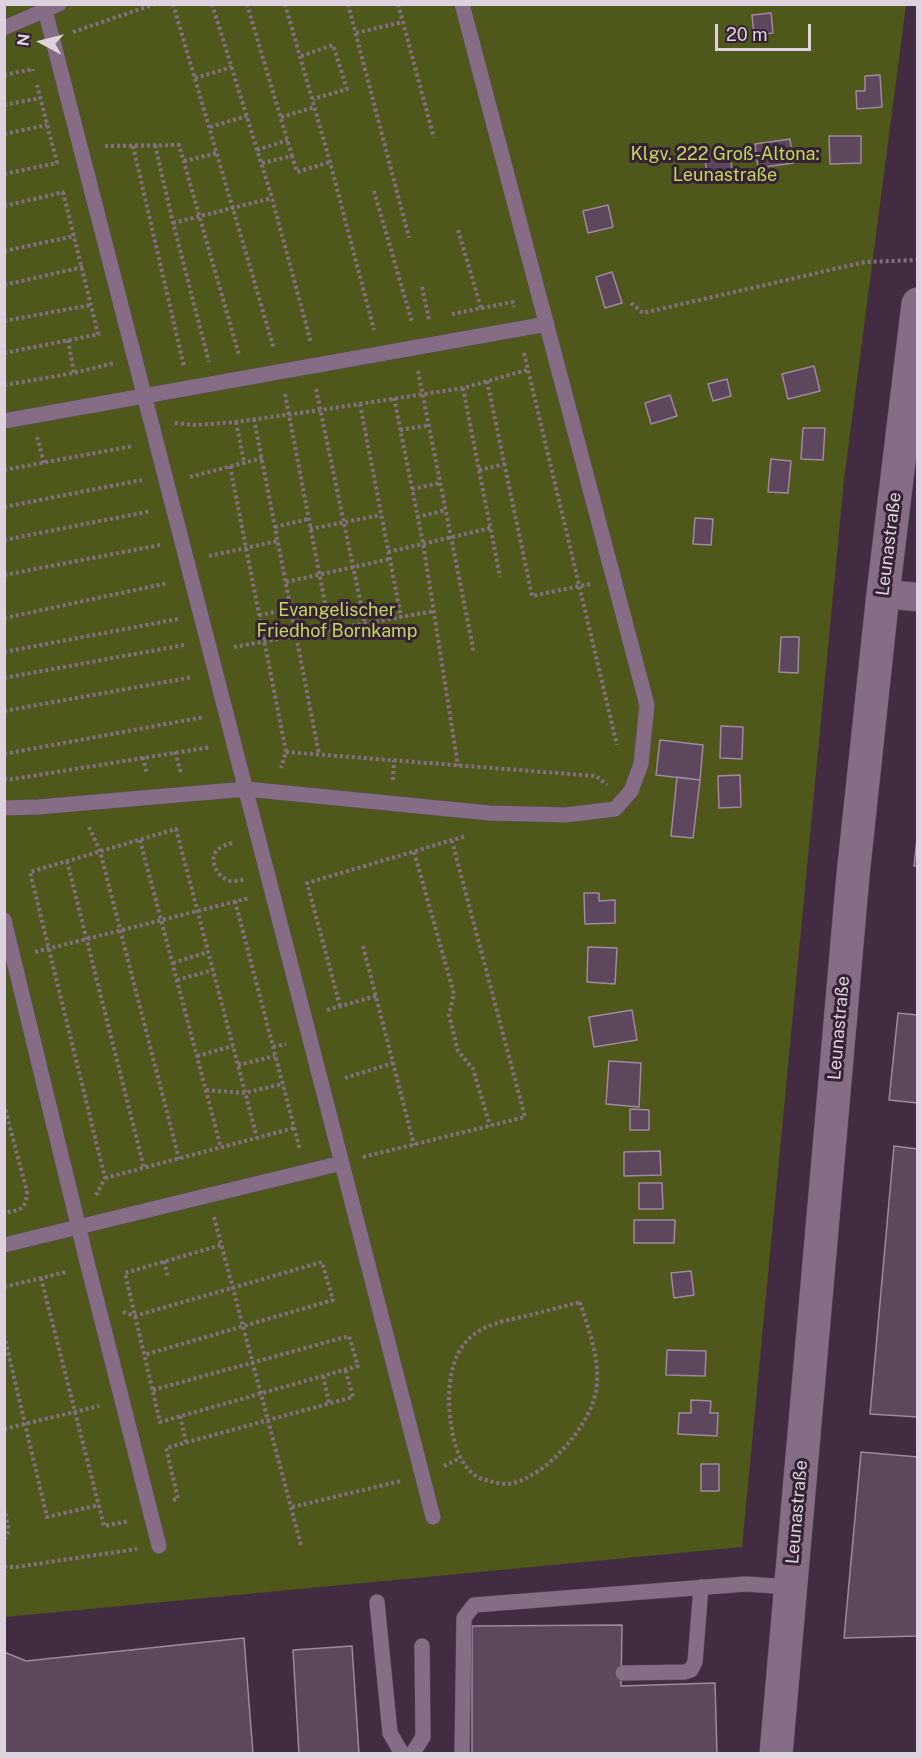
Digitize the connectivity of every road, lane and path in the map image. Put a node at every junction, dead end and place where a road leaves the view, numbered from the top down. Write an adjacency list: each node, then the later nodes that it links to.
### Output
1 (155, 4): 13 (path)
2 (173, 4): 17 (path)
3 (212, 4): 15 (path)
4 (247, 4): 23 (path)
5 (285, 4): 14 (path)
6 (348, 4): 12 (path)
7 (398, 4): 10 (path)
8 (462, 4): 64 (lane)
9 (52, 7): 11 (lane); 13 (lane)
10 (403, 22): 12 (path); 27 (path)
11 (4, 28)
12 (356, 33): 50 (path)
13 (53, 39): 31 (lane)
14 (301, 56): 19 (path); 19 (path)
15 (232, 67): 17 (path); 22 (path)
16 (4, 75): 18 (path)
17 (195, 78): 25 (path)
18 (40, 98): 20 (path); 24 (path)
19 (313, 99): 21 (path)
20 (4, 105)
21 (315, 107): 23 (path); 36 (path)
22 (247, 116): 25 (path); 32 (path)
23 (281, 117): 28 (path)
24 (47, 125): 26 (path); 38 (path)
25 (210, 128): 33 (path)
26 (4, 134)
27 (434, 138)
28 (288, 140): 32 (path); 34 (path)
29 (155, 145): 30 (path); 35 (path); 46 (path)
30 (133, 146): 31 (path); 76 (path)
31 (80, 147): 39 (lane)
32 (257, 150): 37 (path)
33 (217, 153): 35 (path); 44 (path)
34 (292, 156): 36 (path); 37 (path)
35 (184, 160): 45 (path)
36 (330, 162): 66 (path)
37 (262, 163): 42 (path)
38 (4, 174)
39 (91, 188): 41 (path); 47 (lane)
40 (374, 191): 63 (path)
41 (63, 192): 43 (path); 49 (path)
42 (272, 198): 44 (path); 69 (path)
43 (4, 206)
44 (233, 208): 45 (path); 71 (path)
45 (200, 217): 46 (path); 73 (path)
46 (173, 223): 75 (path)
47 (102, 230): 49 (path); 53 (lane)
48 (458, 230): 60 (path)
49 (74, 236): 51 (path); 54 (path)
50 (409, 238)
51 (4, 251)
52 (918, 260): 57 (path)
53 (110, 262): 54 (path); 65 (lane)
54 (82, 267): 55 (path); 59 (path)
55 (4, 285)
56 (422, 287): 61 (path)
57 (631, 303)
58 (918, 304): 131 (street, Leunastraße)
59 (90, 305): 62 (path); 67 (path)
60 (481, 308)
61 (429, 319)
62 (4, 321)
63 (412, 322)
64 (548, 324): 70 (lane); 157 (lane)
65 (128, 328): 67 (path); 74 (lane)
66 (374, 330)
67 (98, 334): 68 (path)
68 (68, 340): 72 (path); 78 (path)
69 (311, 342)
70 (414, 347): 77 (lane); 83 (path)
71 (274, 350)
72 (4, 353)
73 (239, 357)
74 (135, 358): 78 (path); 84 (lane)
75 (209, 363)
76 (184, 367)
77 (311, 367): 79 (lane); 87 (path)
78 (74, 373): 81 (path)
79 (281, 373): 84 (lane); 88 (path)
80 (487, 381): 82 (path); 98 (path); 130 (path)
81 (4, 385)
82 (463, 388): 83 (path); 101 (path)
83 (422, 393): 85 (path); 93 (path)
84 (144, 395): 90 (lane); 91 (lane)
85 (394, 398): 86 (path); 94 (path)
86 (360, 404): 87 (path); 108 (path)
87 (321, 410): 88 (path); 111 (path)
88 (288, 414): 89 (path); 110 (path)
89 (254, 419): 92 (path); 96 (path)
90 (151, 420): 92 (path); 95 (lane)
91 (4, 421)
92 (236, 422): 97 (path)
93 (430, 425): 94 (path); 103 (path)
94 (400, 430): 104 (path)
95 (157, 441): 100 (path); 102 (lane)
96 (261, 458): 97 (path); 112 (path)
97 (244, 463): 99 (path)
98 (505, 464): 101 (path); 130 (path)
99 (230, 466): 102 (path); 120 (path)
100 (4, 470)
101 (479, 470): 113 (path)
102 (166, 479): 105 (path); 106 (lane)
103 (440, 483): 104 (path); 107 (path)
104 (412, 489): 109 (path)
105 (4, 507)
106 (173, 507): 116 (path); 117 (lane)
107 (446, 510): 109 (path); 115 (path)
108 (381, 515): 111 (path); 121 (path)
109 (417, 517): 119 (path)
110 (308, 519): 112 (path); 114 (path)
111 (344, 522): 114 (path); 124 (path)
112 (275, 527): 118 (path)
113 (491, 528): 115 (path); 127 (path)
114 (310, 529): 126 (path)
115 (451, 537): 119 (path); 145 (path)
116 (4, 540)
117 (182, 541): 123 (lane); 125 (path)
118 (278, 541): 120 (path); 129 (path)
119 (423, 543): 121 (path); 134 (path)
120 (246, 548): 123 (path); 136 (path)
121 (388, 552): 122 (path)
122 (390, 559): 124 (path); 137 (path)
123 (188, 561): 128 (lane)
124 (354, 567): 126 (path); 139 (path)
125 (4, 575)
126 (319, 575): 129 (path); 140 (path)
127 (500, 577)
128 (192, 578): 135 (lane); 138 (path)
129 (286, 582): 133 (path)
130 (579, 586): 157 (path)
131 (883, 594): 132 (street); 245 (street, Leunastraße)
132 (918, 597)
133 (291, 609): 136 (path); 141 (path)
134 (434, 611): 137 (path); 153 (path)
135 (201, 614): 143 (lane); 144 (path)
136 (260, 615): 142 (path)
137 (401, 617): 139 (path)
138 (4, 618)
139 (365, 624): 140 (path)
140 (330, 630): 141 (path)
141 (296, 636): 142 (path); 152 (path)
142 (265, 641): 143 (path); 152 (path)
143 (209, 646): 146 (lane); 147 (path)
144 (4, 652)
145 (474, 653)
146 (216, 673): 148 (path); 149 (lane)
147 (4, 678)
148 (4, 711)
149 (226, 713): 150 (lane); 151 (path)
150 (235, 743): 155 (path); 156 (lane)
151 (4, 754)
152 (319, 754): 153 (path)
153 (458, 766): 154 (path)
154 (596, 776)
155 (4, 779)
156 (246, 789): 157 (lane); 158 (lane); 167 (lane)
157 (622, 801)
158 (78, 803): 159 (lane); 164 (path)
159 (4, 808)
160 (472, 834): 162 (path)
161 (140, 840): 164 (path); 170 (path); 172 (path)
162 (452, 841): 165 (path); 195 (path)
163 (232, 843): 167 (path)
164 (100, 851): 166 (path); 173 (path)
165 (414, 852): 183 (path); 195 (path)
166 (67, 861): 174 (path); 176 (path)
167 (268, 873): 168 (lane)
168 (273, 892): 169 (path); 184 (lane)
169 (234, 902): 170 (path); 187 (path)
170 (198, 911): 172 (path); 177 (path)
171 (4, 920): 178 (lane)
172 (161, 920): 173 (path); 179 (path)
173 (120, 930): 174 (path); 200 (path)
174 (86, 938): 176 (path); 202 (path)
175 (363, 946): 182 (path)
176 (49, 947): 178 (path); 202 (path)
177 (208, 952): 179 (path); 180 (path)
178 (13, 959): 206 (lane)
179 (173, 963): 181 (path)
180 (213, 970): 181 (path); 185 (path)
181 (177, 980): 186 (path)
182 (376, 996): 183 (path); 188 (path)
183 (340, 1006): 184 (path)
184 (304, 1016): 191 (lane)
185 (233, 1046): 186 (path); 189 (path)
186 (197, 1056): 192 (path)
187 (275, 1056): 189 (path); 190 (path)
188 (393, 1063): 191 (path); 198 (path)
189 (238, 1065): 193 (path)
190 (282, 1084): 193 (path); 196 (path)
191 (322, 1084): 201 (lane)
192 (206, 1090): 193 (path); 199 (path)
193 (245, 1093): 197 (path)
194 (4, 1104): 205 (path)
195 (490, 1126): 198 (path)
196 (294, 1128): 197 (path); 203 (path)
197 (257, 1138): 199 (path)
198 (414, 1145): 201 (path)
199 (222, 1148): 200 (path)
200 (179, 1158): 202 (path)
201 (342, 1162): 203 (lane); 238 (lane)
202 (144, 1168)
203 (305, 1172): 204 (lane)
204 (208, 1196): 206 (lane); 208 (path)
205 (4, 1213)
206 (79, 1227): 207 (lane); 210 (lane)
207 (4, 1245)
208 (221, 1245): 209 (path); 214 (path)
209 (164, 1261): 212 (path); 216 (path)
210 (88, 1266): 211 (path); 225 (lane)
211 (41, 1278): 213 (path); 227 (path)
212 (168, 1278)
213 (4, 1287)
214 (233, 1287): 216 (path); 217 (path); 217 (path)
215 (580, 1302): 215 (path)
216 (135, 1316): 219 (path)
217 (243, 1326): 219 (path); 220 (path)
218 (4, 1335): 230 (path)
219 (144, 1355): 223 (path)
220 (253, 1362): 221 (path); 223 (path); 224 (path)
221 (345, 1369): 222 (path); 226 (path)
222 (322, 1376): 224 (path); 226 (path)
223 (153, 1390): 228 (path)
224 (261, 1393): 228 (path); 229 (path)
225 (123, 1401): 227 (path); 242 (lane)
226 (329, 1403): 229 (path)
227 (75, 1412): 230 (path); 235 (path)
228 (180, 1416): 232 (path)
229 (269, 1420): 232 (path); 236 (path)
230 (25, 1424): 231 (path); 235 (path)
231 (4, 1429)
232 (186, 1442): 233 (path)
233 (166, 1448)
234 (402, 1481): 236 (path)
235 (99, 1505): 239 (path)
236 (292, 1507): 241 (path)
237 (4, 1508): 240 (path)
238 (433, 1516)
239 (104, 1526)
240 (4, 1541)
241 (301, 1545)
242 (159, 1546): 243 (path)
243 (4, 1567)
244 (701, 1587): 245 (lane); 248 (lane); 251 (lane)
245 (790, 1587): 252 (street, Leunastraße)
246 (376, 1602): 249 (lane)
247 (422, 1646): 250 (lane)
248 (623, 1673)
249 (402, 1754)
250 (412, 1754)
251 (462, 1754)
252 (776, 1754)

